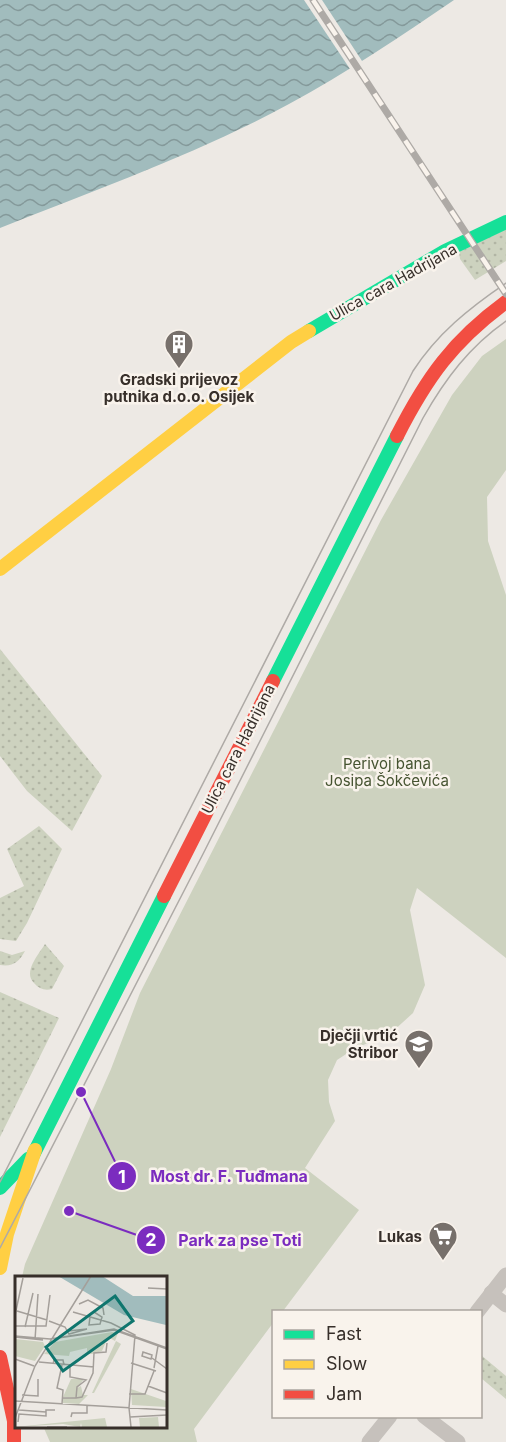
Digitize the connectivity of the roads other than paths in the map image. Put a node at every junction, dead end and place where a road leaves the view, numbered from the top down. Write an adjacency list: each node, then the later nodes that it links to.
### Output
1 (506, 222): 3 (main road, Ulica cara Hadrijana)
2 (506, 302): 4 (main road, Ulica cara Hadrijana)
3 (0, 569)
4 (35, 1150): 5 (main road); 6 (main road, Ulica cara Hadrijana); 7 (main road)
5 (0, 1188)
6 (0, 1217)
7 (0, 1268)
8 (506, 1275): 9 (street)
9 (492, 1293): 10 (street); 11 (street)
10 (506, 1305)
11 (478, 1310)
12 (0, 1357): 18 (main road)
13 (0, 1414): 18 (main road)
14 (388, 1418): 19 (street)
15 (427, 1418): 20 (street)
16 (0, 1437): 17 (main road)
17 (5, 1442)
18 (12, 1442)
19 (369, 1442)
20 (458, 1442)

